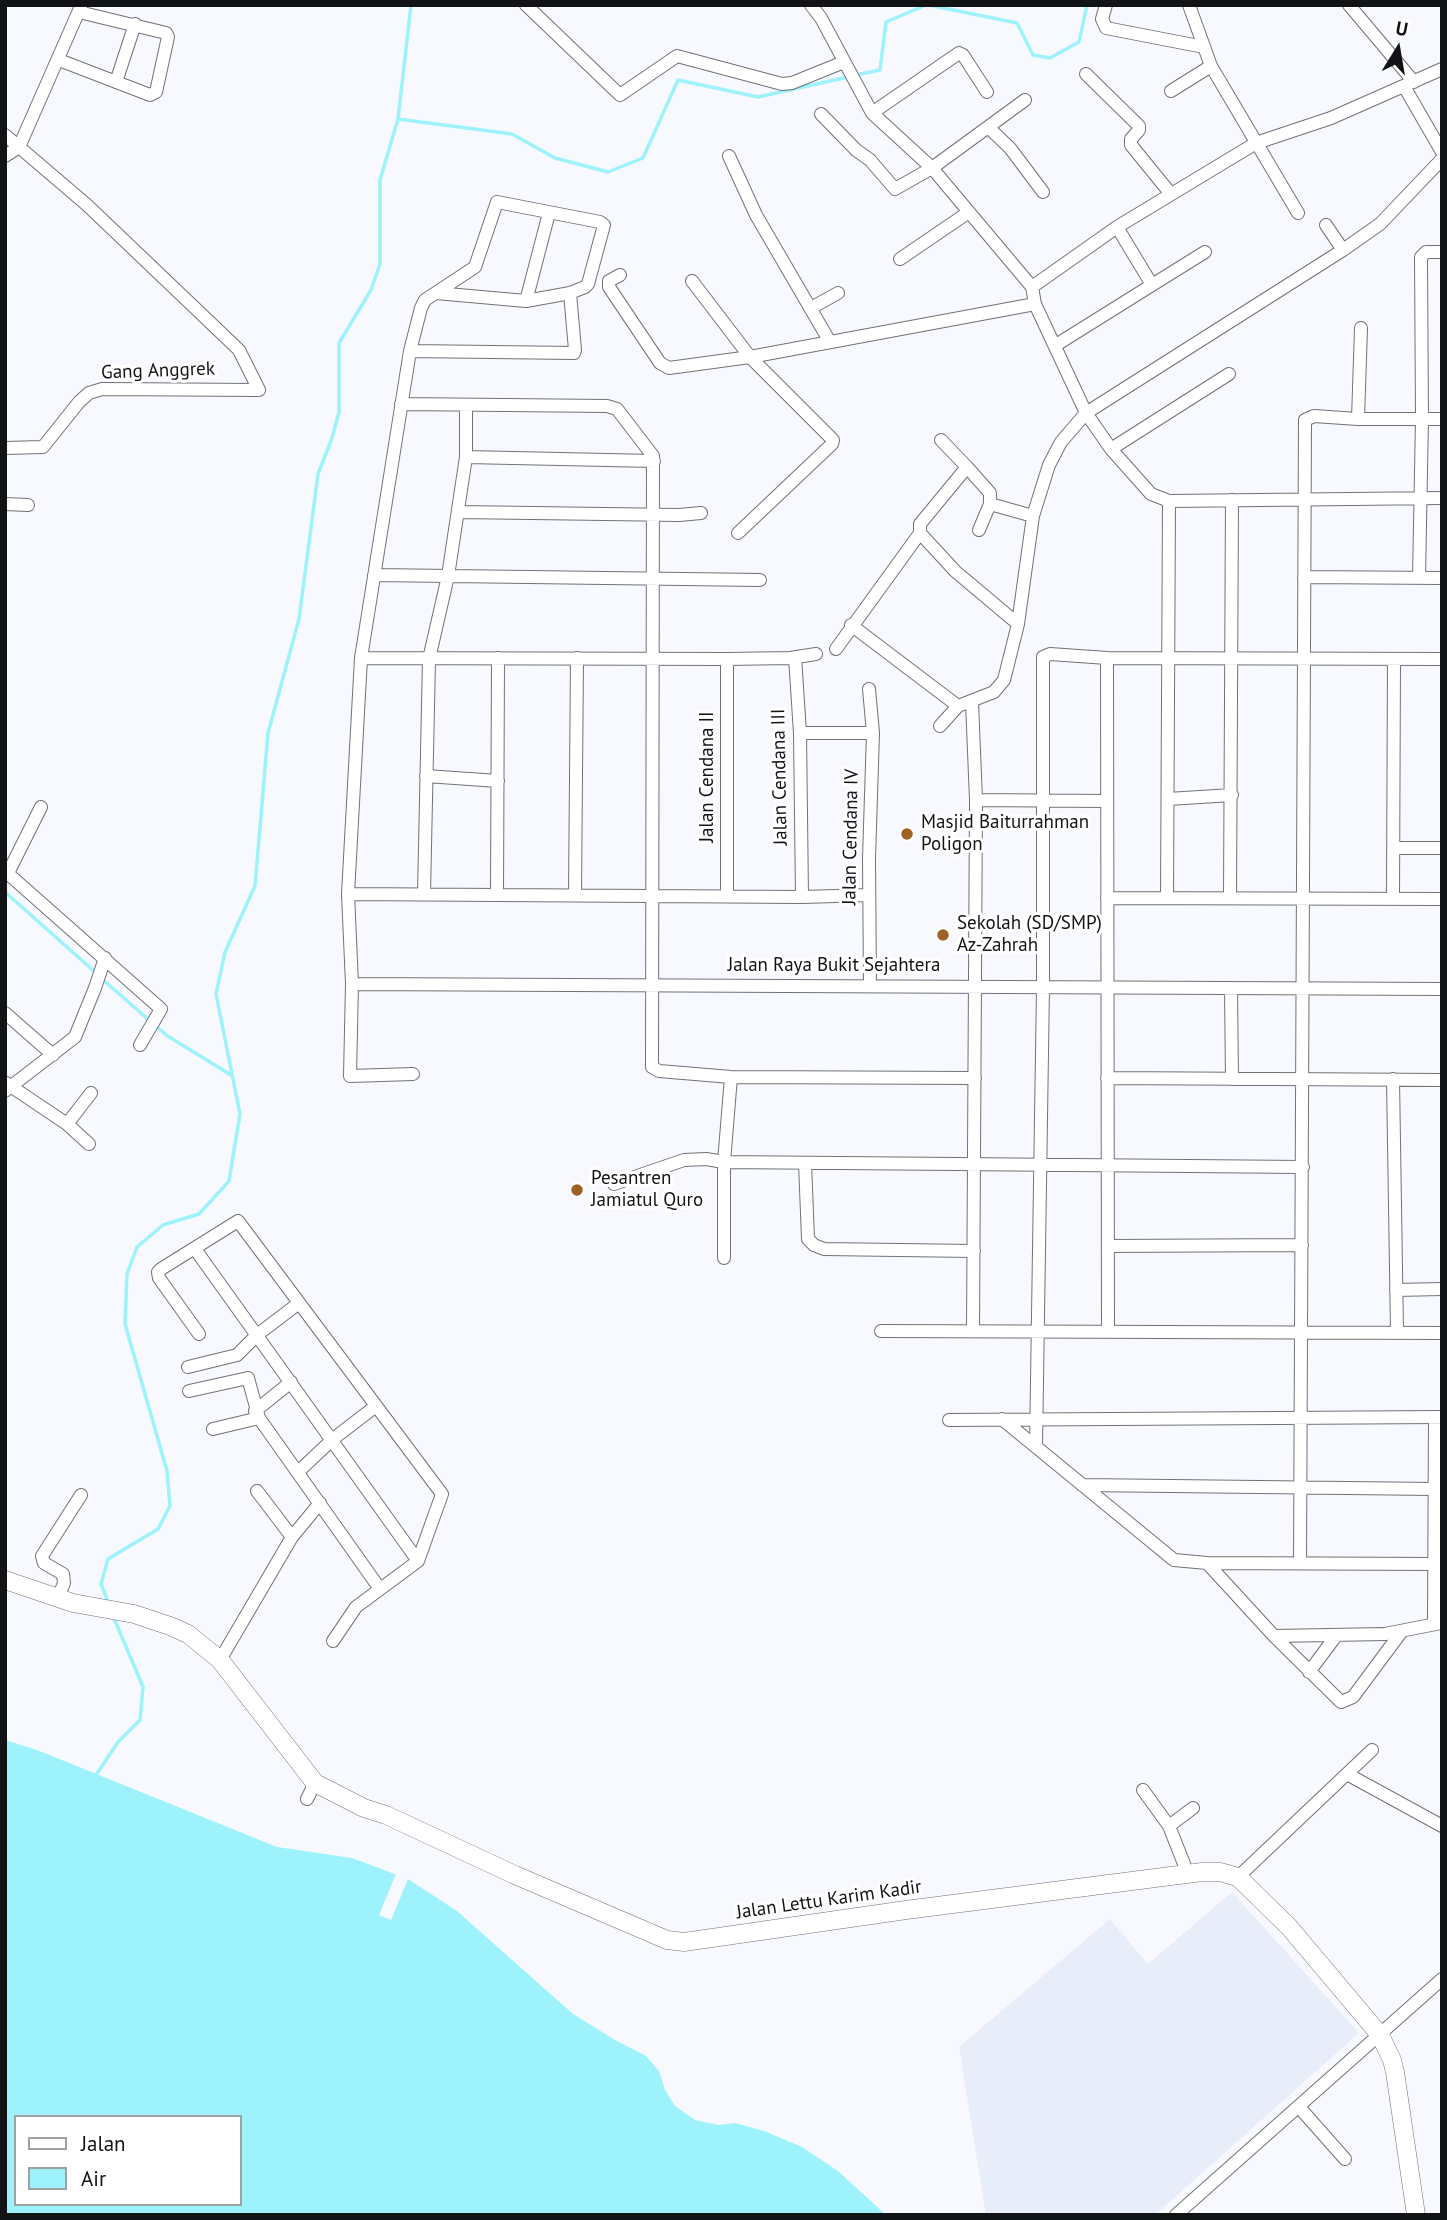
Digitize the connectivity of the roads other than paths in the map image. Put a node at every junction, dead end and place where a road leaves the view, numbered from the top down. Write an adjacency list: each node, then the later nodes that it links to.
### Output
1 (526, 5): 10 (street)
2 (811, 5): 10 (street)
3 (1106, 5): 8 (street)
4 (1189, 5): 8 (street)
5 (1349, 5): 15 (street)
6 (80, 9): 7 (street); 9 (street)
7 (135, 24): 14 (street); 14 (street)
8 (1204, 47): 11 (street)
9 (59, 60): 14 (street); 24 (street)
10 (846, 65): 19 (street)
11 (1211, 66): 16 (street); 23 (street)
12 (1442, 69): 15 (street)
13 (1086, 74): 31 (street)
14 (116, 82)
15 (1409, 85): 23 (street); 25 (street)
16 (1171, 91)
17 (987, 92): 19 (street)
18 (1025, 100): 21 (street)
19 (872, 113): 29 (street)
20 (821, 114): 29 (street)
21 (989, 128): 29 (street); 30 (street)
22 (5, 135): 24 (street)
23 (1256, 143): 31 (street); 34 (street)
24 (19, 147): 26 (street); 64 (street, Gang Anggrek)
25 (1442, 152)
26 (5, 156)
27 (729, 156): 50 (street)
28 (1442, 159): 37 (street)
29 (932, 168): 32 (street)
30 (1042, 192)
31 (1170, 193): 36 (street)
32 (969, 212): 40 (street); 44 (street)
33 (549, 213): 45 (street); 46 (street); 48 (street)
34 (1298, 213)
35 (1326, 225): 37 (street)
36 (1117, 227): 43 (street); 44 (street)
37 (1343, 250): 59 (street)
38 (1205, 252): 43 (street)
39 (1442, 252): 61 (street)
40 (900, 259)
41 (620, 275): 55 (street)
42 (692, 281): 55 (street)
43 (1152, 285): 53 (street)
44 (1032, 287): 49 (street)
45 (436, 293): 48 (street); 54 (street)
46 (570, 293): 48 (street); 54 (street)
47 (838, 293): 50 (street)
48 (526, 301)
49 (1035, 304): 52 (street); 53 (street)
50 (811, 308): 52 (street)
51 (1361, 328): 60 (street)
52 (830, 342): 55 (street)
53 (1056, 345): 59 (street)
54 (410, 351): 57 (street)
55 (750, 357): 82 (street)
56 (1229, 374): 65 (street)
57 (401, 404): 58 (street); 84 (street)
58 (466, 405): 66 (street); 67 (street)
59 (1086, 413): 65 (street); 80 (street)
60 (1358, 419): 61 (street); 72 (street)
61 (1422, 419): 62 (street); 69 (street)
62 (1442, 419)
63 (941, 440): 68 (street)
64 (5, 448)
65 (1111, 449): 73 (street)
66 (466, 457): 67 (street); 77 (street)
67 (654, 461): 79 (street)
68 (967, 467): 75 (street); 83 (street)
69 (1420, 498): 70 (street); 72 (street); 87 (street)
70 (1442, 498)
71 (1232, 500): 72 (street); 73 (street); 101 (street)
72 (1304, 500): 86 (street)
73 (1169, 501): 100 (street)
74 (5, 504): 76 (street)
75 (990, 504): 80 (street); 81 (street)
76 (28, 505)
77 (458, 512): 79 (street); 85 (street)
78 (701, 513): 79 (street)
79 (654, 514): 89 (street)
80 (1033, 516): 91 (street)
81 (979, 530)
82 (738, 533)
83 (920, 533): 91 (street); 92 (street)
84 (374, 575): 85 (street); 96 (street)
85 (448, 576): 89 (street); 102 (street)
86 (1304, 577): 87 (street); 105 (street)
87 (1419, 578): 88 (street)
88 (1442, 578)
89 (654, 580): 90 (street); 103 (street)
90 (760, 580)
91 (1018, 624): 109 (street)
92 (852, 625): 93 (street); 110 (street)
93 (836, 649)
94 (816, 654): 95 (street)
95 (795, 657): 104 (street); 112 (street, Jalan Cendana III)
96 (361, 658): 102 (street); 125 (street)
97 (498, 658): 98 (street); 102 (street); 115 (street)
98 (577, 658): 103 (street); 128 (street)
99 (1107, 658): 100 (street); 119 (street); 120 (street)
100 (1169, 658): 101 (street); 117 (street)
101 (1231, 658): 105 (street); 116 (street)
102 (429, 659): 114 (street)
103 (653, 659): 104 (street); 129 (street)
104 (727, 659): 131 (street, Jalan Cendana II)
105 (1304, 659): 106 (street); 136 (street)
106 (1394, 659): 107 (street); 122 (street)
107 (1442, 659)
108 (869, 689): 113 (street, Jalan Cendana IV)
109 (972, 702): 110 (street); 118 (street)
110 (958, 706): 111 (street)
111 (940, 726)
112 (800, 733): 113 (street); 132 (street, Jalan Cendana III)
113 (873, 733): 130 (street, Jalan Cendana IV)
114 (426, 776): 115 (street); 126 (street)
115 (498, 781): 127 (street)
116 (1232, 794): 117 (street); 135 (street)
117 (1168, 799): 134 (street)
118 (976, 800): 120 (street); 143 (street)
119 (1107, 801): 120 (street); 133 (street)
120 (1043, 802): 144 (street)
121 (41, 807): 124 (street)
122 (1394, 848): 123 (street); 137 (street)
123 (1442, 848)
124 (6, 872): 139 (street)
125 (348, 894): 126 (street); 140 (street)
126 (424, 894): 127 (street)
127 (497, 895): 128 (street)
128 (575, 895): 129 (street)
129 (653, 895): 131 (street); 141 (street)
130 (869, 895): 132 (street); 142 (street, Jalan Cendana IV)
131 (727, 896): 132 (street)
132 (802, 897)
133 (1107, 898): 134 (street); 145 (street)
134 (1167, 898): 135 (street)
135 (1230, 898): 136 (street)
136 (1304, 898): 137 (street); 147 (street)
137 (1393, 898): 138 (street)
138 (1442, 899)
139 (103, 962): 150 (street); 151 (street)
140 (352, 984): 141 (street, Jalan Raya Bukit Sejahtera); 152 (street)
141 (652, 984): 142 (street, Jalan Raya Bukit Sejahtera); 153 (street)
142 (870, 985): 143 (street, Jalan Raya Bukit Sejahtera)
143 (975, 986): 144 (street, Jalan Raya Bukit Sejahtera); 154 (street)
144 (1044, 986): 145 (street, Jalan Raya Bukit Sejahtera); 167 (street)
145 (1107, 987): 146 (street, Jalan Raya Bukit Sejahtera); 155 (street)
146 (1231, 988): 147 (street, Jalan Raya Bukit Sejahtera); 156 (street)
147 (1304, 988): 148 (street, Jalan Raya Bukit Sejahtera); 157 (street)
148 (1442, 989)
149 (5, 1013): 151 (street)
150 (140, 1045)
151 (53, 1055): 160 (street)
152 (413, 1074)
153 (731, 1077): 154 (street); 164 (street)
154 (975, 1078): 166 (street)
155 (1107, 1078): 156 (street); 168 (street)
156 (1231, 1079): 157 (street)
157 (1303, 1079): 158 (street); 169 (street)
158 (1393, 1079): 159 (street); 177 (street)
159 (1442, 1080)
160 (7, 1087): 162 (street)
161 (91, 1093): 162 (street)
162 (67, 1124): 163 (street)
163 (89, 1144)
164 (724, 1162): 165 (street); 170 (street); 175 (street)
165 (805, 1163): 166 (street); 174 (street)
166 (974, 1164): 167 (street); 174 (street)
167 (1040, 1164): 168 (street); 181 (street)
168 (1108, 1165): 169 (street); 172 (street)
169 (1303, 1167): 171 (street)
170 (614, 1184)
171 (1302, 1245): 172 (street); 183 (street)
172 (1108, 1246): 182 (street)
173 (195, 1249): 178 (street); 186 (street); 187 (street)
174 (974, 1251): 180 (street)
175 (724, 1258)
176 (1442, 1289): 177 (street)
177 (1396, 1290): 184 (street)
178 (299, 1303): 187 (street); 191 (street)
179 (880, 1331): 180 (street)
180 (973, 1331): 181 (street)
181 (1037, 1331): 182 (street); 196 (street)
182 (1108, 1331): 183 (street)
183 (1302, 1332): 184 (street); 194 (street)
184 (1397, 1332): 185 (street)
185 (1442, 1333)
186 (199, 1334)
187 (257, 1335): 188 (street); 189 (street)
188 (188, 1367)
189 (291, 1382): 192 (street); 199 (street)
190 (189, 1391): 192 (street)
191 (376, 1406): 199 (street); 209 (street)
192 (257, 1414): 198 (street); 201 (street)
193 (1438, 1417): 194 (street); 204 (street)
194 (1301, 1418): 196 (street); 203 (street)
195 (1002, 1419): 196 (street); 197 (street); 200 (street)
196 (1035, 1419): 200 (street)
197 (949, 1420)
198 (213, 1429)
199 (333, 1439): 201 (street); 209 (street)
200 (1036, 1447): 202 (street)
201 (298, 1472): 207 (street)
202 (1082, 1485): 203 (street); 210 (street)
203 (1301, 1488): 204 (street); 211 (street)
204 (1435, 1489): 212 (street)
205 (257, 1491): 208 (street)
206 (81, 1495): 215 (street)
207 (320, 1503): 208 (street); 214 (street)
208 (292, 1536): 221 (street)
209 (418, 1560): 214 (street)
210 (1207, 1563): 211 (street); 218 (street)
211 (1300, 1563): 212 (street)
212 (1434, 1564): 216 (street)
213 (5, 1580): 215 (street, Jalan Lettu Karim Kadir)
214 (380, 1589): 220 (street)
215 (66, 1601): 221 (street, Jalan Lettu Karim Kadir)
216 (1438, 1623): 217 (street)
217 (1402, 1631): 219 (street); 222 (street)
218 (1274, 1636): 219 (street); 222 (street)
219 (1336, 1636): 222 (street)
220 (333, 1641)
221 (219, 1660): 225 (street, Jalan Lettu Karim Kadir)
222 (1309, 1672)
223 (1372, 1750): 224 (street)
224 (1348, 1774): 230 (street); 232 (street)
225 (315, 1783): 227 (street); 231 (street, Jalan Lettu Karim Kadir)
226 (1143, 1790): 229 (street)
227 (307, 1799)
228 (1193, 1808): 229 (street)
229 (1168, 1826): 231 (street)
230 (1442, 1826)
231 (1188, 1874): 232 (street, Jalan Lettu Karim Kadir)
232 (1238, 1877): 234 (street)
233 (1440, 1983): 234 (street)
234 (1380, 2035): 235 (street); 238 (street)
235 (1299, 2107): 236 (street); 237 (street)
236 (1345, 2159)
237 (1176, 2215)
238 (1416, 2215)

